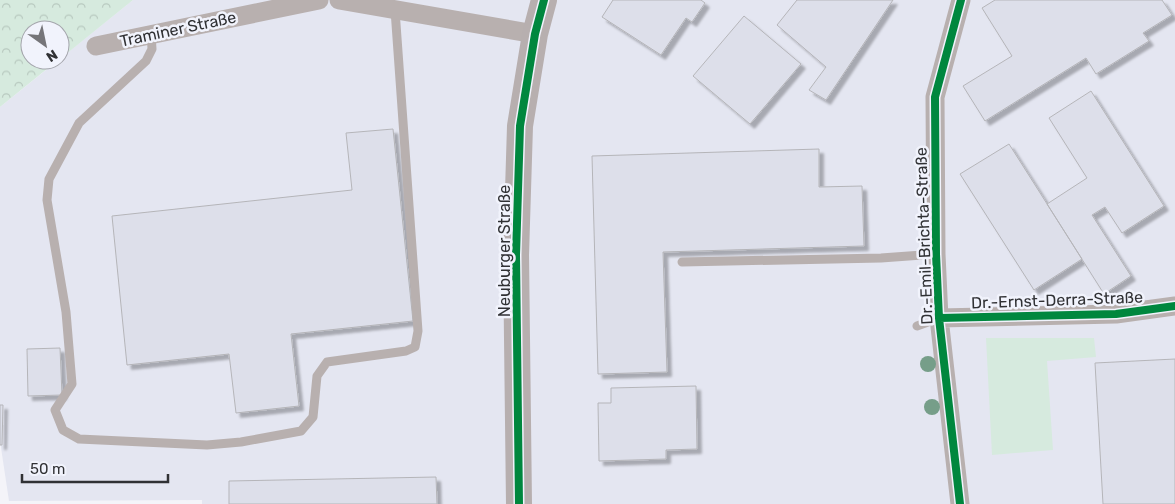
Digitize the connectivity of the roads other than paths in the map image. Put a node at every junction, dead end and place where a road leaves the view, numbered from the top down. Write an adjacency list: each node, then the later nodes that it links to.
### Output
1 (319, 0): 6 (street, Traminer Straße)
2 (339, 0): 5 (street)
3 (544, 0): 7 (main road, Neuburger Straße)
4 (961, 0): 9 (street, Dr.-Emil-Brichta-Straße)
5 (395, 10): 6 (lane); 7 (street)
6 (151, 34): 8 (street, Traminer Straße)
7 (535, 34): 14 (main road, Neuburger Straße)
8 (96, 46)
9 (936, 254): 10 (lane); 12 (street, Dr.-Emil-Brichta-Straße)
10 (682, 262)
11 (1175, 306): 12 (street, Dr.-Ernst-Derra-Straße)
12 (939, 318): 13 (lane); 15 (street, Dr.-Emil-Brichta-Straße)
13 (917, 326)
14 (519, 504)
15 (960, 504)

